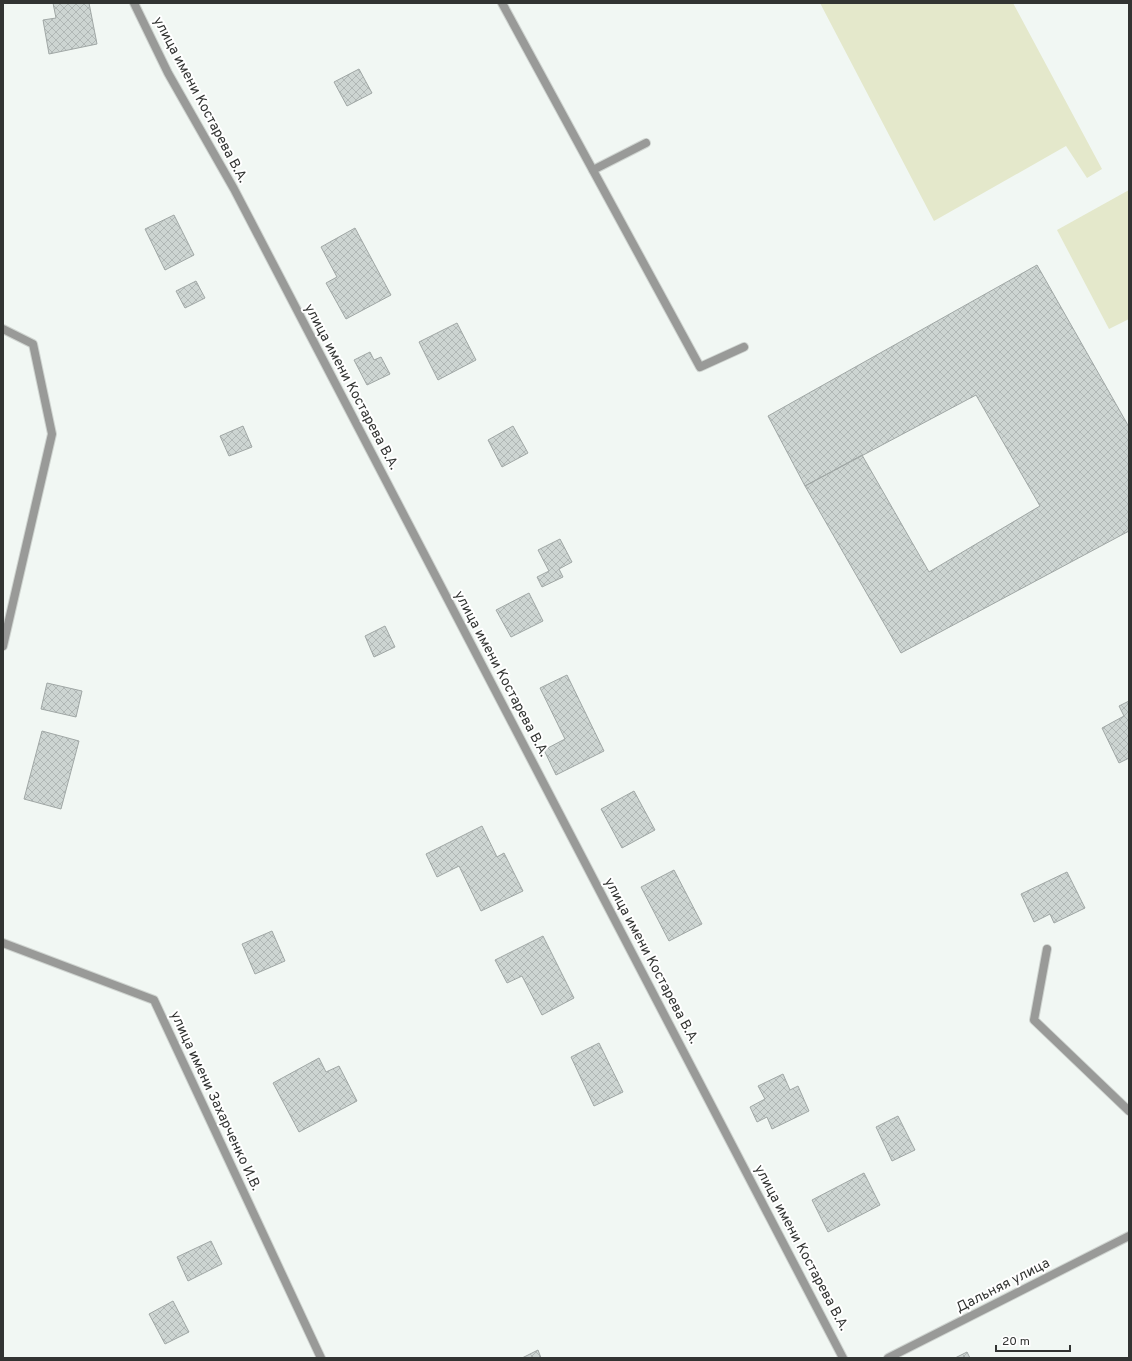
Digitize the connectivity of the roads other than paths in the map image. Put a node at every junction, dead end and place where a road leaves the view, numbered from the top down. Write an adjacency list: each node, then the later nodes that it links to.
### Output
1 (134, 3): 13 (street, улица имени Костарева В.А.)
2 (502, 3): 4 (street)
3 (646, 143): 4 (street)
4 (593, 170): 6 (street)
5 (3, 329): 7 (street)
6 (744, 347)
7 (3, 646)
8 (3, 943): 12 (street, улица имени Захарченко И.В.)
9 (1047, 949): 10 (street)
10 (1129, 1111)
11 (1129, 1236): 14 (street, Дальняя улица)
12 (321, 1358)
13 (844, 1358)
14 (888, 1358)

